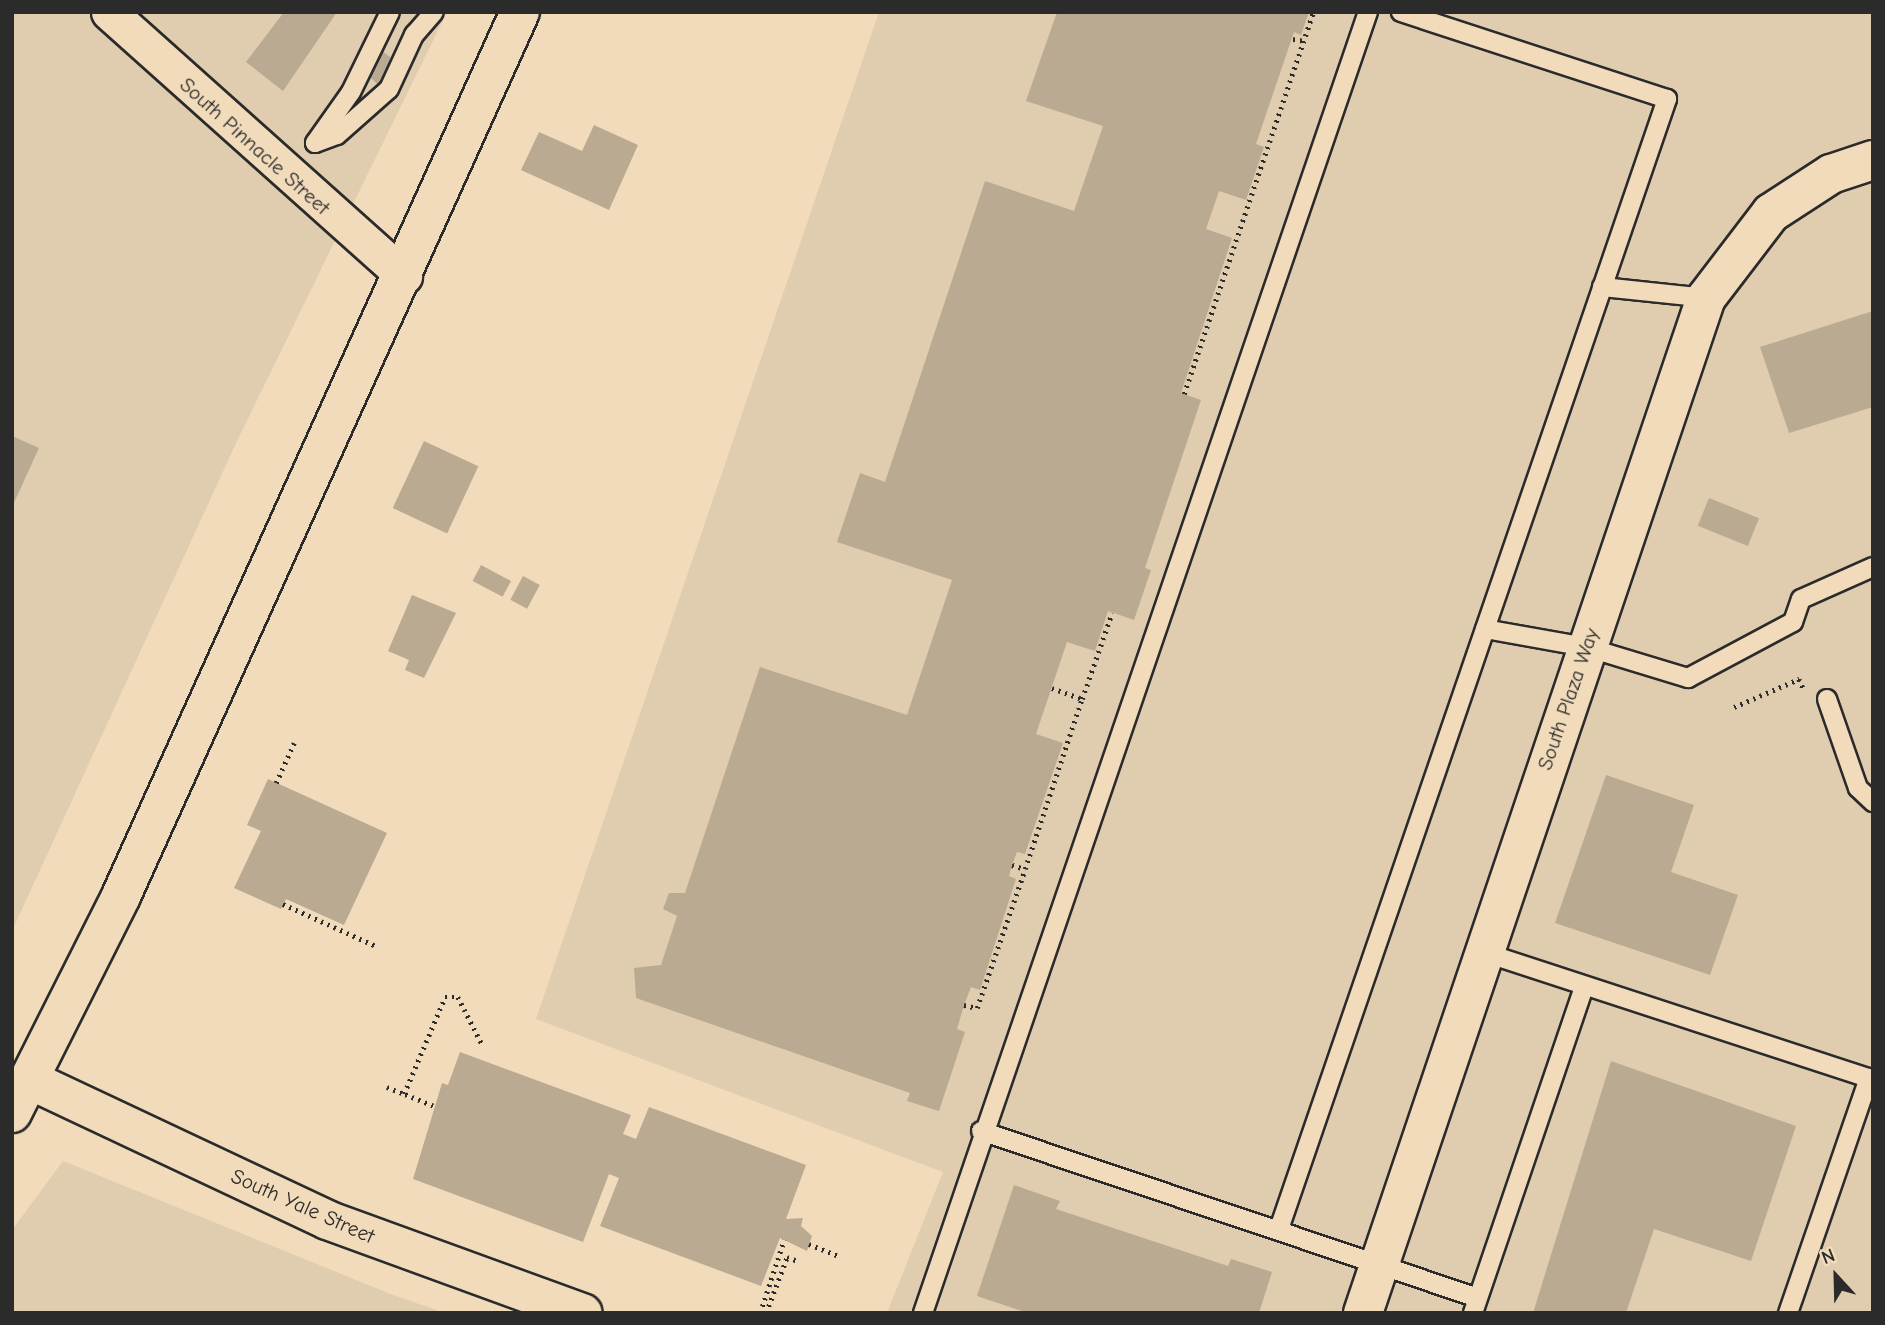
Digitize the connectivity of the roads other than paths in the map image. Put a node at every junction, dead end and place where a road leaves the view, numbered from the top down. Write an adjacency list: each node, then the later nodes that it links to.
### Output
1 (109, 12): 8 (street, South Pinnacle Street)
2 (390, 12): 3 (lane)
3 (433, 12)
4 (520, 12): 8 (street)
5 (1368, 12): 20 (lane)
6 (1401, 12): 9 (lane)
7 (1873, 160): 10 (street, South Plaza Way)
8 (404, 276): 18 (street)
9 (1602, 287): 10 (lane); 12 (lane)
10 (1706, 298): 13 (street, South Plaza Way)
11 (1873, 567): 13 (lane)
12 (1485, 629): 13 (lane); 21 (lane)
13 (1586, 647): 16 (street, South Plaza Way)
14 (1819, 701): 15 (lane)
15 (1873, 802)
16 (1483, 952): 17 (lane); 22 (street, South Plaza Way)
17 (1584, 987): 23 (lane); 27 (lane)
18 (30, 1080): 19 (street); 24 (street, South Yale Street)
19 (12, 1113)
20 (981, 1131): 21 (lane); 25 (lane)
21 (1279, 1229): 22 (lane)
22 (1379, 1265): 23 (lane); 26 (street, South Plaza Way)
23 (1476, 1305)
24 (583, 1313)
25 (923, 1313)
26 (1363, 1313)
27 (1788, 1313)

